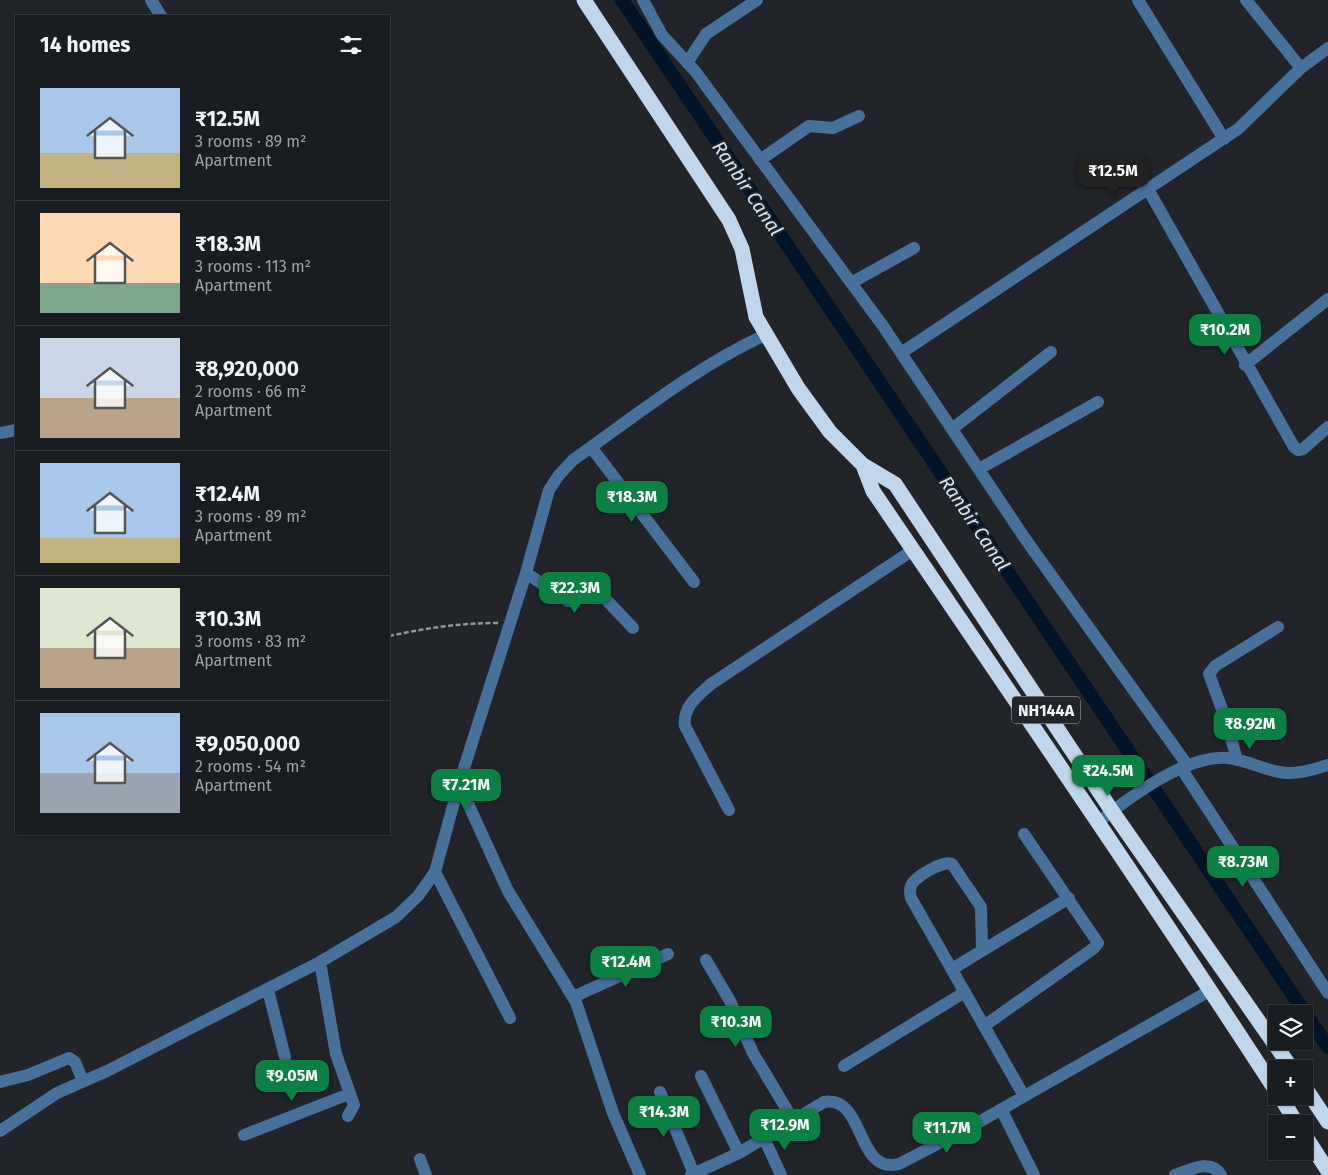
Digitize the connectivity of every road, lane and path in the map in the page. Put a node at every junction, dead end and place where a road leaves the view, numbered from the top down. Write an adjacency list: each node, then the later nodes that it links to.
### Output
1 (150, 0): 7 (street)
2 (584, 0): 18 (highway, NH144A)
3 (643, 0): 9 (street)
4 (757, 0): 9 (street)
5 (1138, 0): 12 (street)
6 (1246, 0): 10 (street)
7 (159, 15)
8 (1328, 48): 10 (street)
9 (687, 63): 13 (street)
10 (1301, 68): 12 (street)
11 (859, 116): 13 (street)
12 (1224, 139): 14 (street)
13 (760, 160): 16 (street)
14 (1149, 190): 20 (street); 21 (street)
15 (914, 248): 16 (street)
16 (851, 283): 20 (street)
17 (1328, 299): 21 (street)
18 (765, 335): 27 (street); 28 (highway, NH144A)
19 (1051, 352): 24 (street)
20 (901, 353): 24 (street)
21 (1245, 364): 23 (street)
22 (1098, 402): 29 (street)
23 (1328, 426)
24 (952, 429): 29 (street)
25 (15, 430): 26 (street)
26 (0, 433)
27 (591, 446): 31 (street); 32 (street)
28 (863, 464): 30 (highway, NH144A); 42 (highway, NH144A)
29 (979, 469): 39 (street)
30 (913, 550): 41 (street); 43 (highway, NH144A)
31 (526, 573): 33 (street); 35 (street)
32 (694, 582)
33 (510, 623): 36 (path); 40 (street)
34 (1278, 627): 37 (street)
35 (633, 628)
36 (390, 636)
37 (1237, 760): 38 (street); 39 (street)
38 (1328, 765)
39 (1184, 767): 42 (street); 55 (street)
40 (458, 784): 45 (street); 56 (street)
41 (729, 810)
42 (1112, 811): 43 (street); 60 (highway, NH144A)
43 (1097, 823): 53 (highway, NH144A)
44 (1024, 834): 46 (street)
45 (435, 872): 50 (street); 57 (street)
46 (1068, 898): 47 (street); 58 (street)
47 (982, 950): 51 (street); 51 (street)
48 (668, 954): 56 (street)
49 (706, 960): 72 (street)
50 (320, 962): 52 (street); 67 (street)
51 (952, 969): 54 (street)
52 (268, 990): 59 (street); 64 (street)
53 (1211, 990): 63 (highway); 68 (street)
54 (965, 992): 58 (street); 61 (street)
55 (1328, 992)
56 (573, 998): 83 (street)
57 (510, 1018)
58 (984, 1026): 68 (street)
59 (285, 1057)
60 (1286, 1060)
61 (844, 1066)
62 (701, 1076): 78 (street)
63 (1268, 1079)
64 (83, 1080): 65 (street); 74 (street)
65 (0, 1082)
66 (660, 1092): 81 (street)
67 (350, 1094): 71 (street); 75 (street)
68 (1024, 1096): 70 (street)
69 (1313, 1100): 73 (highway)
70 (1001, 1109): 72 (street); 85 (street)
71 (348, 1116)
72 (793, 1120): 76 (street)
73 (1328, 1122)
74 (0, 1131)
75 (244, 1135)
76 (764, 1138): 78 (street); 84 (street)
77 (1313, 1148): 80 (highway)
78 (739, 1153): 81 (street)
79 (420, 1159): 82 (street)
80 (1328, 1171)
81 (692, 1174)
82 (426, 1175)
83 (640, 1175)
84 (781, 1175)
85 (1034, 1175)
86 (1175, 1175): 87 (street)
87 (1221, 1175)

